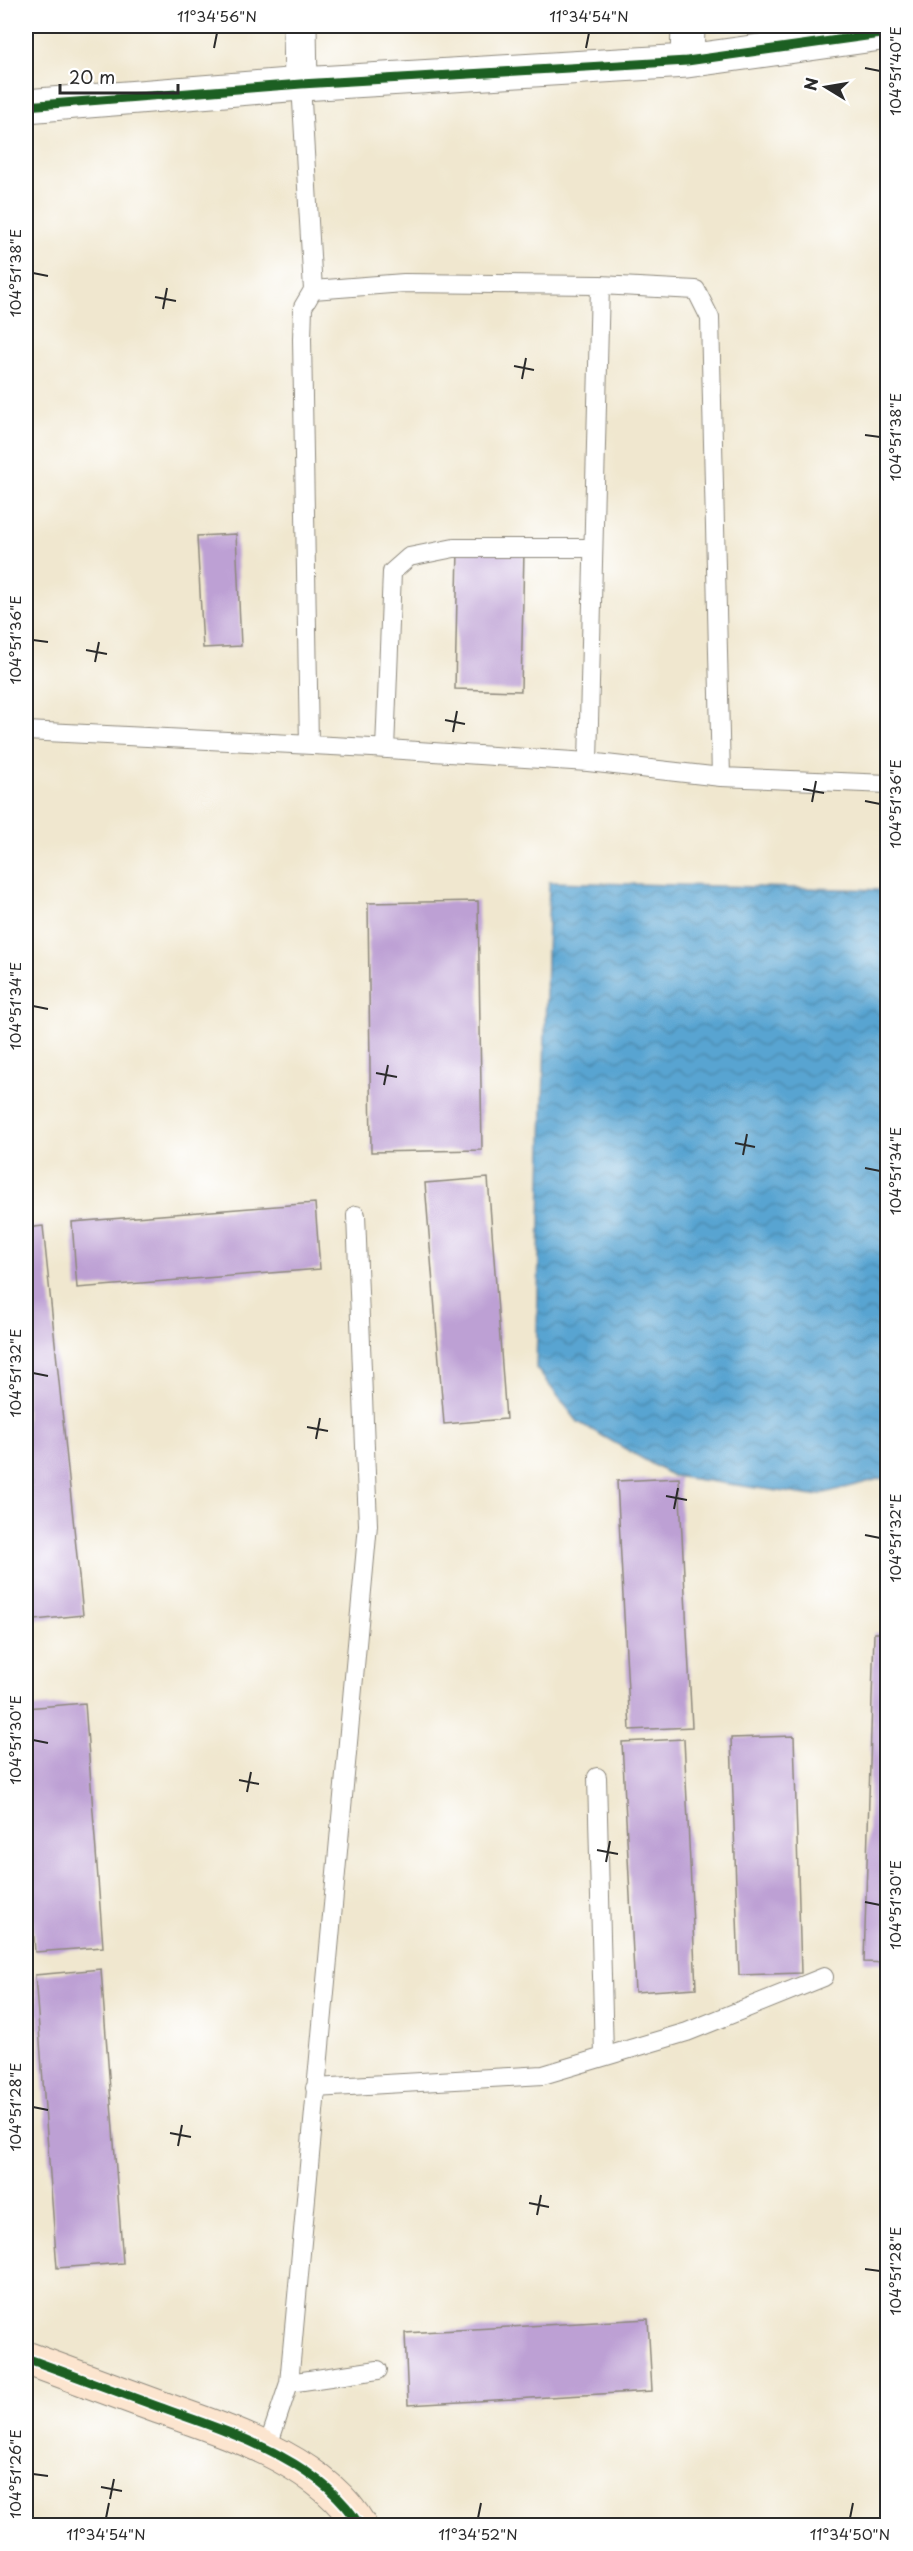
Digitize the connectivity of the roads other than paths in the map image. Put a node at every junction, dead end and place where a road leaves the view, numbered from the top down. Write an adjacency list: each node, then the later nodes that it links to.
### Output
1 (300, 26): 5 (street)
2 (688, 26): 4 (street)
3 (888, 33): 4 (street)
4 (687, 61): 5 (street)
5 (301, 84): 6 (street); 8 (lane)
6 (26, 106)
7 (600, 285): 8 (lane); 9 (lane); 14 (lane)
8 (313, 290): 11 (lane)
9 (593, 548): 12 (lane); 13 (lane)
10 (26, 731): 11 (lane)
11 (309, 745): 12 (lane)
12 (385, 749): 13 (lane)
13 (588, 762): 14 (lane)
14 (721, 777): 15 (lane)
15 (888, 784)
16 (356, 1215): 20 (lane)
17 (597, 1777): 19 (lane)
18 (824, 1977): 19 (lane)
19 (604, 2056): 20 (lane)
20 (315, 2088): 23 (lane)
21 (26, 2358): 24 (street)
22 (378, 2370): 23 (lane)
23 (289, 2383): 24 (lane)
24 (267, 2449): 25 (street)
25 (360, 2526)

